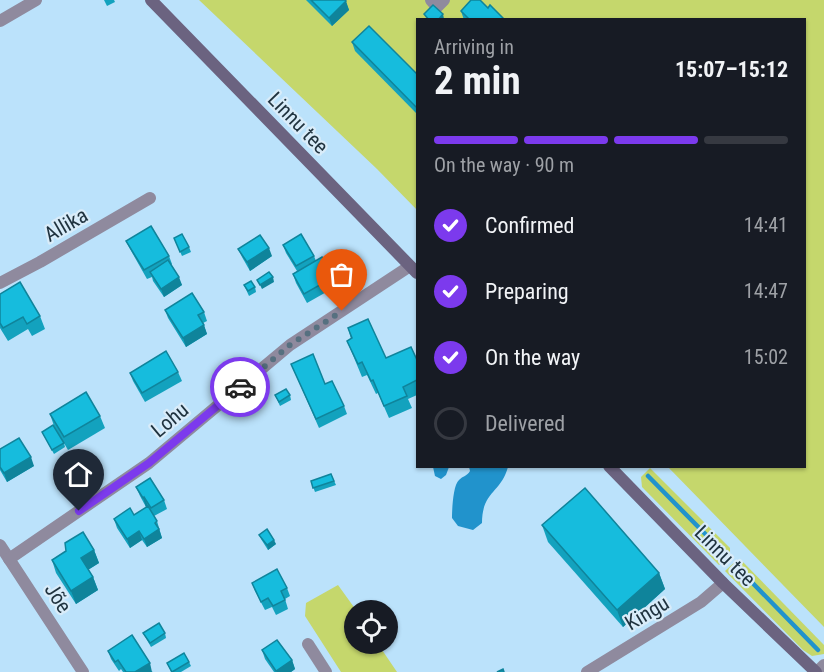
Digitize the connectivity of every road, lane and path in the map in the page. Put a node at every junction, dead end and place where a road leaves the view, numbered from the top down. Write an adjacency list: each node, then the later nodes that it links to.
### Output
1 (36, 0): 5 (street)
2 (152, 0): 7 (street, Linnu tee)
3 (431, 0): 4 (street)
4 (444, 0)
5 (0, 21)
6 (150, 198): 8 (street, Allika)
7 (414, 269): 11 (street, Lohu)
8 (0, 283)
9 (611, 468): 12 (street, Linnu tee)
10 (0, 545): 11 (street, Jõe)
11 (9, 559): 15 (street, Jõe)
12 (723, 583): 17 (street, Kingu); 18 (street, Linnu tee)
13 (308, 644): 16 (street)
14 (824, 665): 18 (street)
15 (83, 672)
16 (326, 672)
17 (587, 672)
18 (817, 672)

